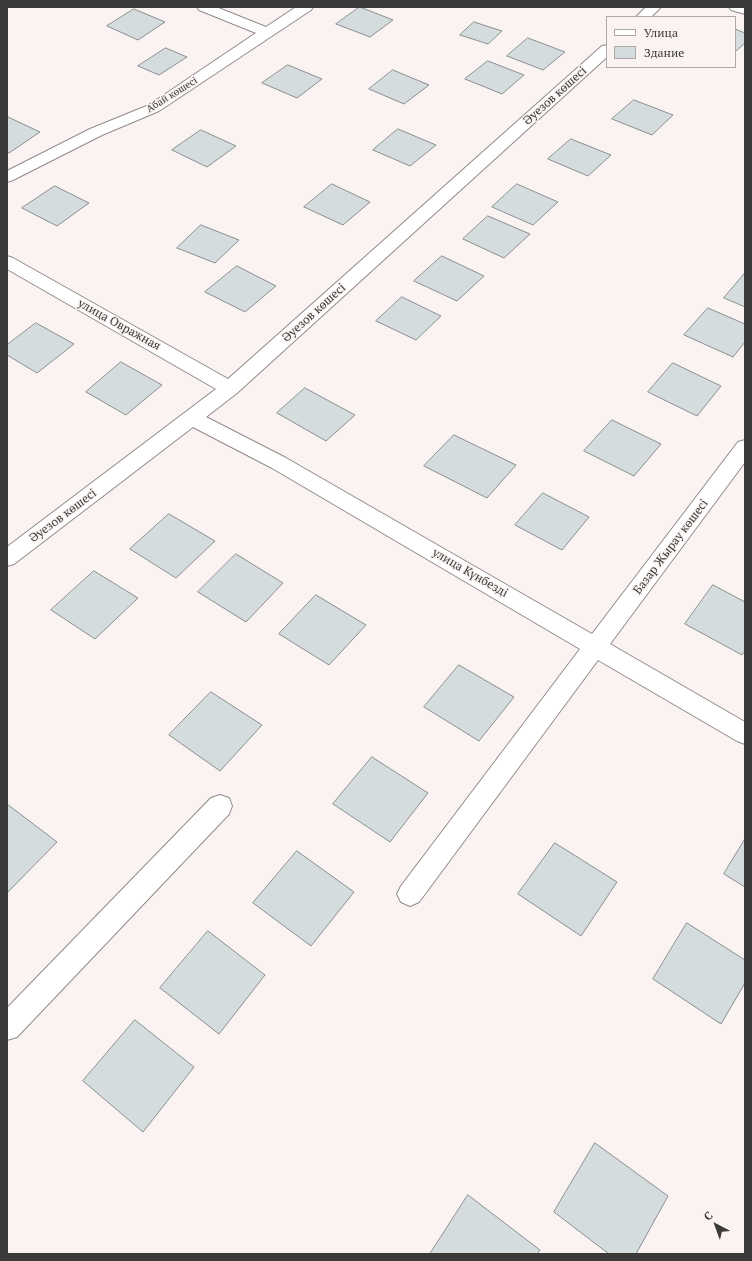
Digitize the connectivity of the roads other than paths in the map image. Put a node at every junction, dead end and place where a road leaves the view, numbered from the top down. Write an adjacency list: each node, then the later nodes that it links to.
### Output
1 (204, 7): 7 (street)
2 (306, 7): 7 (street, Абай көшесі)
3 (654, 7): 6 (street)
4 (736, 7): 5 (street)
5 (745, 10)
6 (644, 16)
7 (268, 33): 9 (street, Абай көшесі)
8 (606, 50): 11 (street, Әуезов көшесі)
9 (7, 177)
10 (7, 262): 11 (street, улица Овражная)
11 (230, 388): 12 (street, Әуезов көшесі)
12 (192, 418): 14 (street, Әуезов көшесі); 15 (street, улица Күнбезді)
13 (745, 447): 15 (street, Базар Жырау көшесі)
14 (7, 558)
15 (596, 647): 16 (street, улица Күнбезді); 18 (street, Базар Жырау көшесі)
16 (745, 734)
17 (220, 806): 19 (street)
18 (410, 894)
19 (7, 1027)

